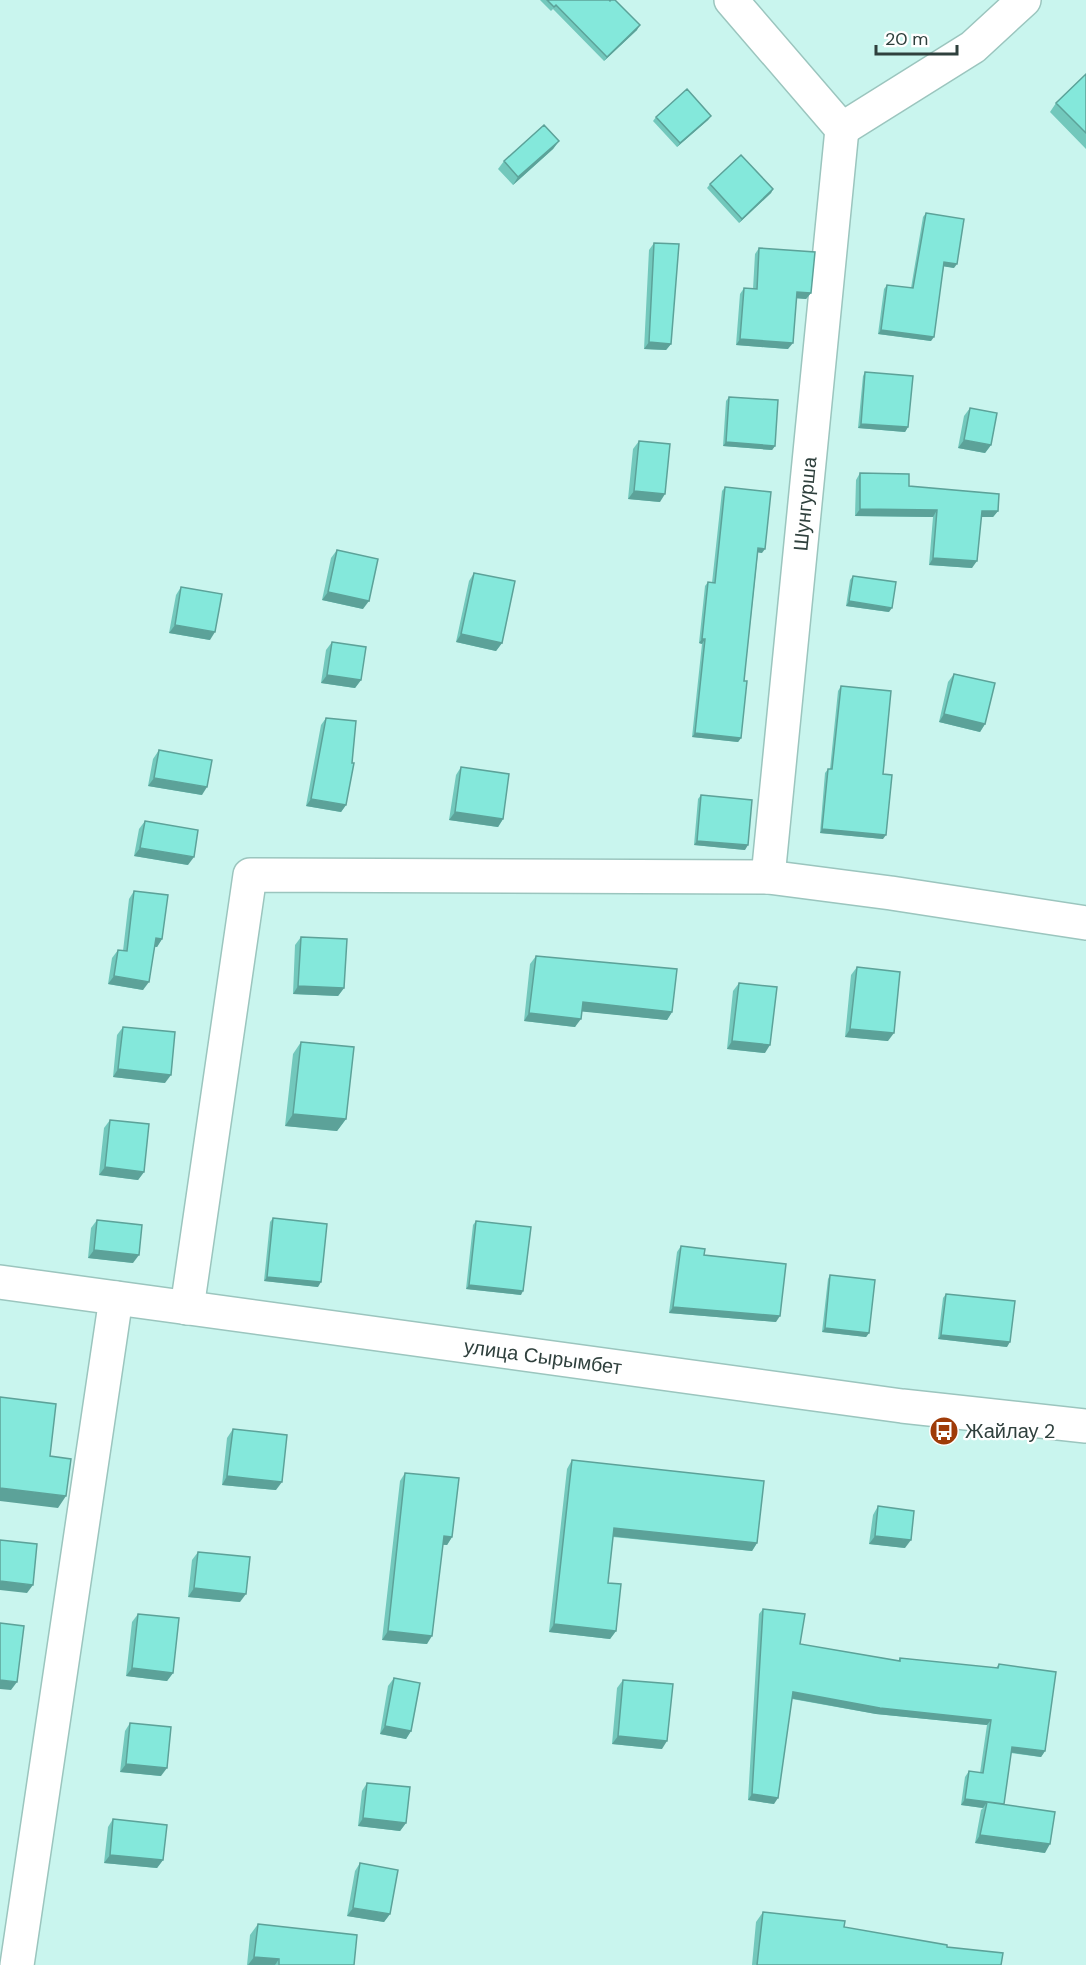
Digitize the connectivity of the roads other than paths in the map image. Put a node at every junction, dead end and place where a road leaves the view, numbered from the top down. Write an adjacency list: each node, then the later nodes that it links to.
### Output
1 (731, 0): 3 (street)
2 (1024, 0): 3 (street)
3 (842, 129): 4 (street, Шунгурша)
4 (768, 877): 5 (street); 8 (street)
5 (1086, 924)
6 (0, 1282): 7 (street, улица Сырымбет)
7 (116, 1298): 8 (street, улица Сырымбет); 10 (street)
8 (187, 1308): 9 (street, улица Сырымбет)
9 (1086, 1426)
10 (16, 1965)

